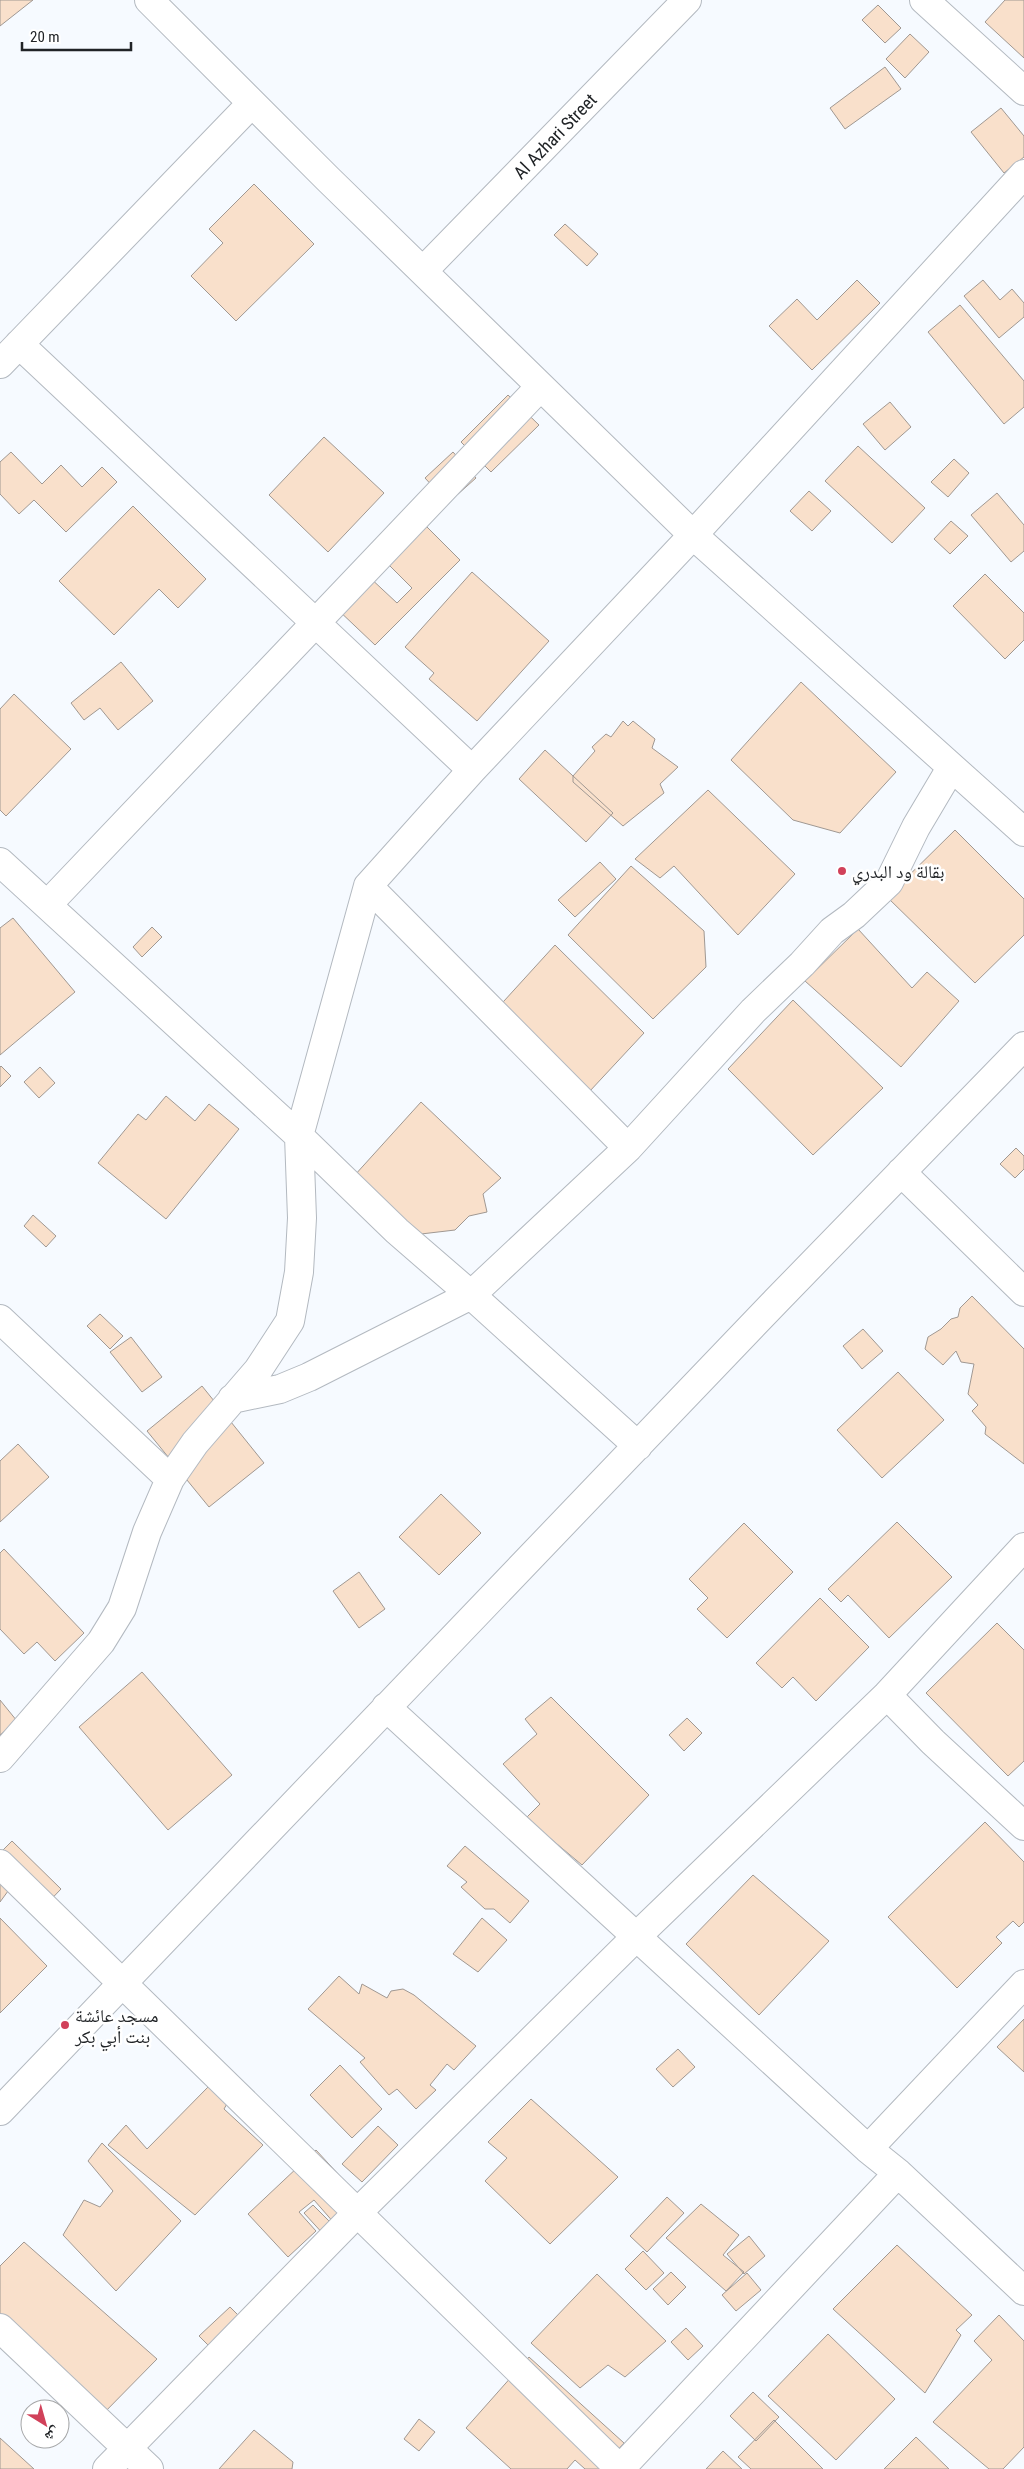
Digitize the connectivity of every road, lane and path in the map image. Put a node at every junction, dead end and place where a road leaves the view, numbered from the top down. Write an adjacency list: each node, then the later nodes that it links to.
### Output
1 (149, 0): 5 (street)
2 (687, 0): 7 (street, Al Azhari Street)
3 (924, 0): 4 (street)
4 (1024, 91)
5 (252, 103): 7 (street); 8 (street)
6 (1024, 174): 11 (street)
7 (423, 272): 10 (street)
8 (19, 344): 9 (street); 12 (street)
9 (0, 364)
10 (540, 387): 11 (street); 12 (street)
11 (693, 535): 13 (street); 14 (street)
12 (314, 623): 14 (street); 18 (street)
13 (951, 768): 15 (street); 21 (street)
14 (472, 770): 17 (street)
15 (1024, 832)
16 (2, 869): 18 (street)
17 (368, 886): 20 (street); 21 (street)
18 (48, 904): 20 (street)
19 (1024, 1046): 22 (street)
20 (299, 1136): 24 (street); 26 (street)
21 (628, 1148): 24 (street)
22 (901, 1172): 23 (street); 27 (street)
23 (1024, 1292)
24 (472, 1295): 26 (street); 27 (street)
25 (0, 1319): 28 (street)
26 (232, 1399): 28 (street)
27 (638, 1446): 31 (street)
28 (170, 1479): 32 (street)
29 (1024, 1547): 30 (street)
30 (887, 1695): 33 (street); 35 (street)
31 (386, 1707): 35 (street); 36 (street)
32 (0, 1758)
33 (1024, 1826)
34 (0, 1864): 36 (street)
35 (637, 1936): 39 (street); 41 (street)
36 (122, 1983): 38 (street); 41 (street)
37 (1024, 1984): 39 (street)
38 (0, 2111)
39 (868, 2149): 40 (street)
40 (898, 2173): 42 (street); 47 (street)
41 (357, 2213): 44 (street); 47 (street)
42 (1024, 2291)
43 (0, 2328): 44 (street)
44 (127, 2448): 45 (street); 46 (street)
45 (107, 2469)
46 (149, 2469)
47 (620, 2469)

